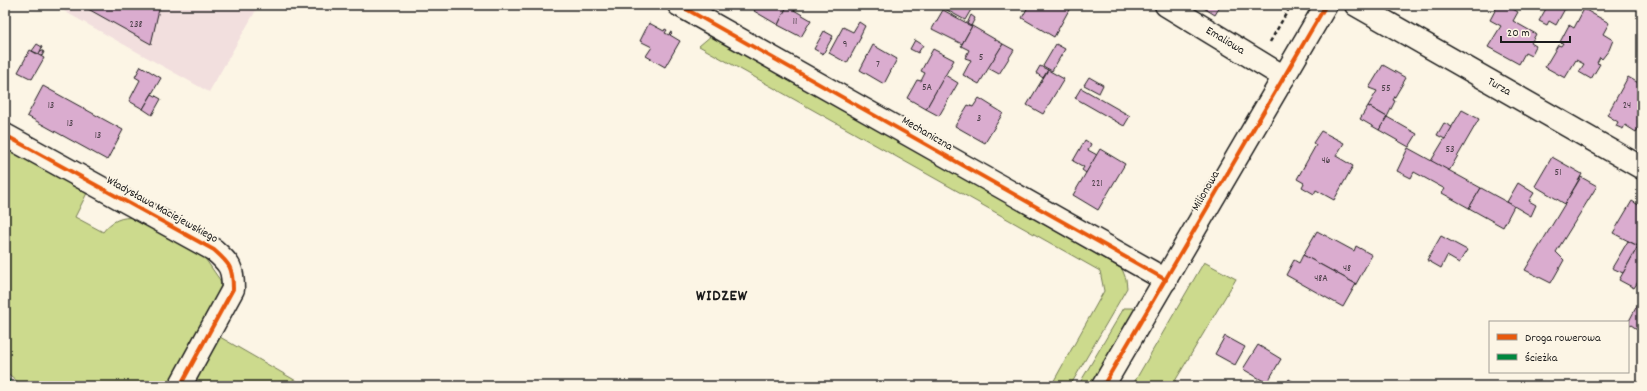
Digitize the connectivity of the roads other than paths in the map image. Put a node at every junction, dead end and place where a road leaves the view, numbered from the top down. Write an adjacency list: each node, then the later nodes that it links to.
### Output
1 (679, 5): 8 (street, Mechaniczna)
2 (1166, 5): 5 (street, Emaliowa)
3 (1326, 5): 5 (street, Milionowa)
4 (1356, 5): 7 (street, Turza)
5 (1284, 76): 8 (street, Milionowa)
6 (5, 136): 9 (street, Władysława Maciejewskiego)
7 (1642, 168)
8 (1166, 280): 10 (street, Milionowa)
9 (180, 386)
10 (1103, 386)

